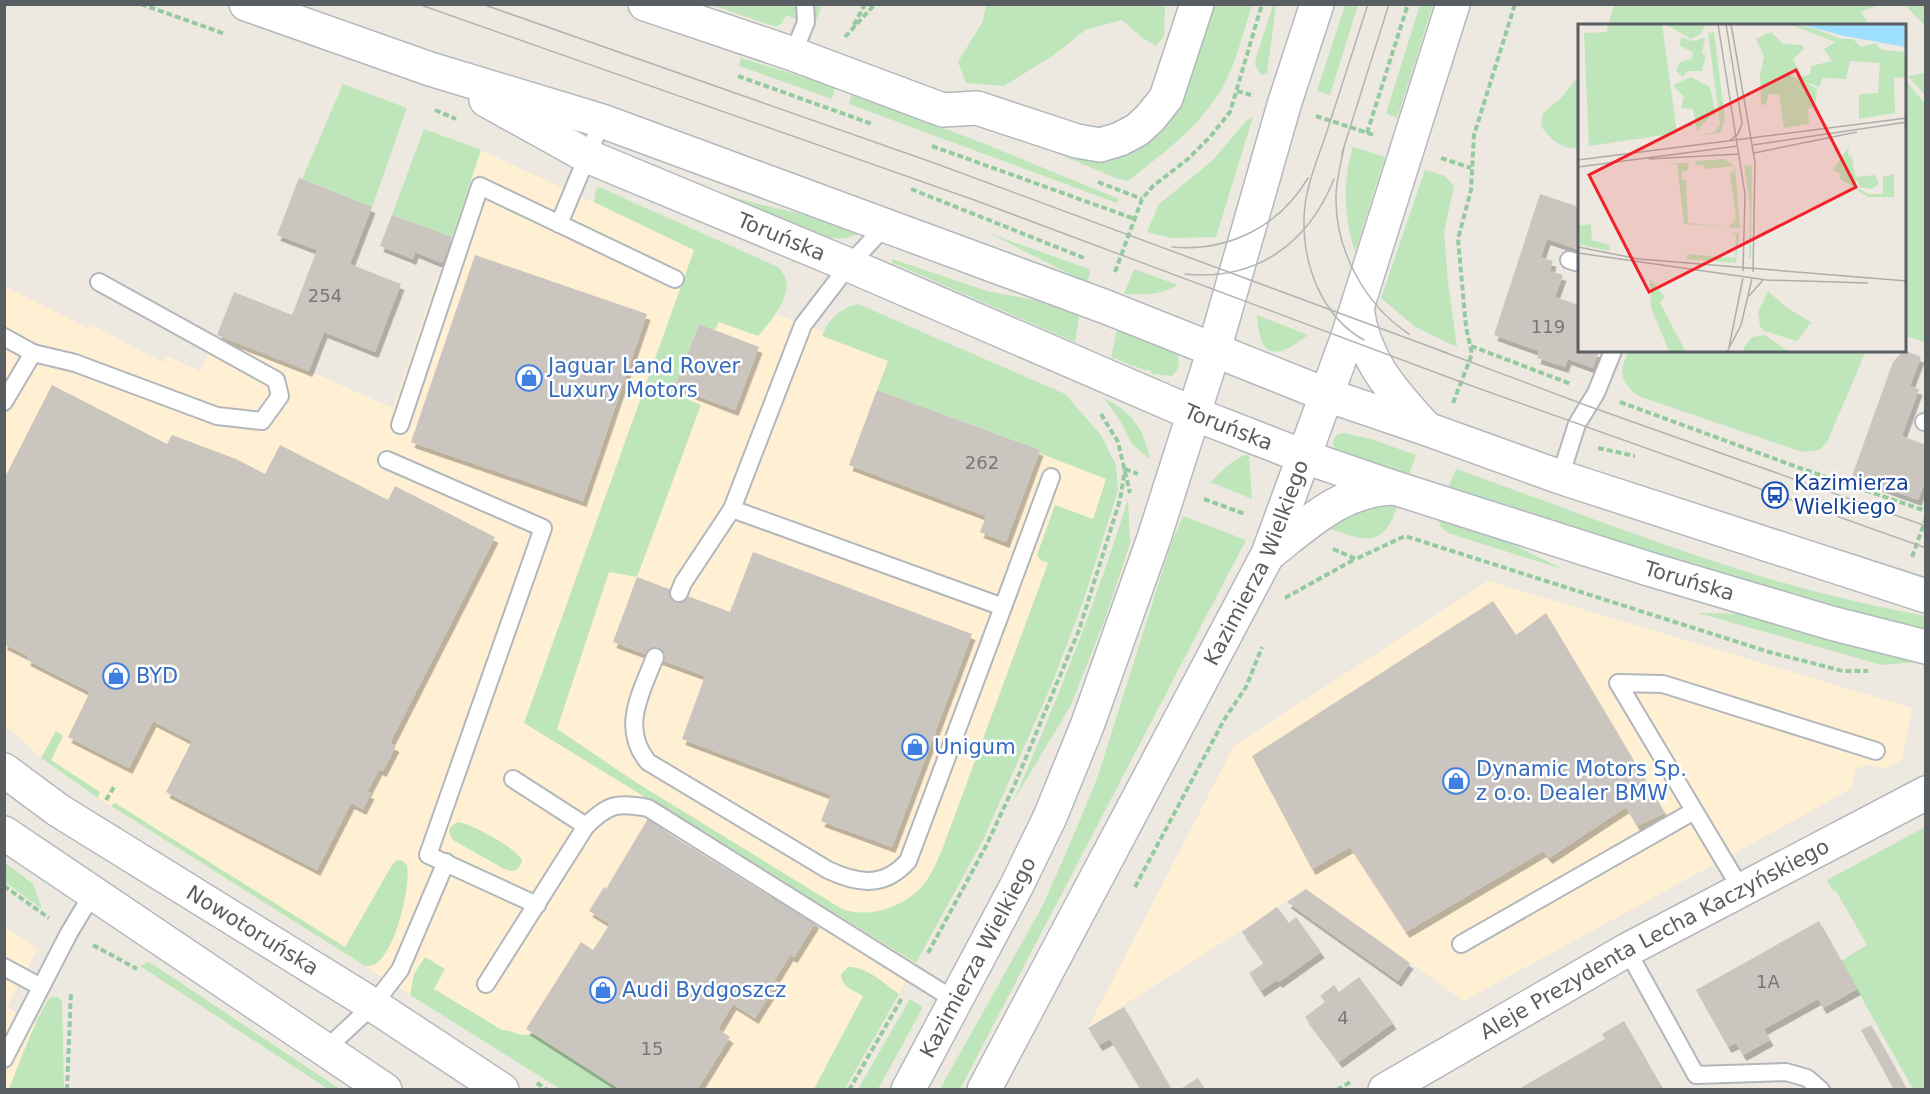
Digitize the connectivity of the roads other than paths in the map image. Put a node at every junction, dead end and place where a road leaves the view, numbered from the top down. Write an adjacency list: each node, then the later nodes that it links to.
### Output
1 (246, 4): 8 (street, Toruńska)
2 (645, 4): 7 (street)
3 (806, 4): 7 (lane)
4 (1197, 4): 7 (street)
5 (1317, 4): 18 (street, Kazimierza Wielkiego)
6 (1454, 4): 16 (street, Kazimierza Wielkiego)
7 (793, 54)
8 (430, 69): 9 (street, Toruńska); 10 (street, Toruńska)
9 (602, 121): 10 (lane); 12 (street, Toruńska)
10 (587, 156): 11 (lane); 13 (street, Toruńska)
11 (559, 224): 14 (lane); 24 (lane)
12 (885, 225): 13 (lane); 18 (street, Toruńska)
13 (849, 265): 23 (street, Toruńska); 31 (lane)
14 (675, 279)
15 (99, 282): 20 (lane)
16 (1357, 308): 21 (street, Kazimierza Wielkiego); 25 (street)
17 (4, 337): 20 (lane)
18 (1214, 350): 21 (street, Toruńska); 23 (street, Kazimierza Wielkiego)
19 (1613, 352): 29 (lane)
20 (33, 353): 22 (lane)
21 (1327, 395): 25 (street, Toruńska); 26 (street, Kazimierza Wielkiego)
22 (4, 402)
23 (1192, 413): 26 (street, Toruńska); 54 (street, Kazimierza Wielkiego)
24 (400, 425)
25 (1427, 429): 29 (street, Toruńska)
26 (1305, 457): 30 (street, Toruńska); 32 (street, Kazimierza Wielkiego)
27 (387, 460): 45 (lane)
28 (1051, 477): 35 (lane)
29 (1560, 477): 34 (street, Toruńska)
30 (1395, 488): 32 (street); 36 (street, Toruńska)
31 (732, 509): 33 (lane); 35 (lane)
32 (1268, 554): 62 (street, Kazimierza Wielkiego)
33 (679, 593)
34 (1926, 596)
35 (1003, 607): 37 (lane)
36 (1926, 647)
37 (655, 657)
38 (1876, 751): 42 (lane)
39 (4, 770): 55 (street, Nowotoruńska)
40 (513, 779): 43 (lane)
41 (1926, 793): 46 (street, Aleje Prezydenta Lecha Kaczyńskiego)
42 (1694, 811): 46 (lane); 49 (lane)
43 (586, 826): 48 (lane); 54 (lane)
44 (4, 833): 47 (street)
45 (446, 862): 48 (lane); 55 (lane)
46 (1741, 889): 50 (street, Aleje Prezydenta Lecha Kaczyńskiego)
47 (93, 893): 53 (lane); 56 (street)
48 (537, 905): 52 (lane)
49 (1461, 944)
50 (1627, 950): 58 (lane); 63 (street, Aleje Prezydenta Lecha Kaczyńskiego)
51 (4, 967): 53 (lane)
52 (486, 984)
53 (41, 987): 57 (lane)
54 (956, 1001): 61 (street, Kazimierza Wielkiego)
55 (373, 1005): 56 (lane); 60 (street, Nowotoruńska)
56 (326, 1049): 59 (street)
57 (4, 1059)
58 (1692, 1082): 64 (lane)
59 (385, 1089)
60 (502, 1089)
61 (908, 1089)
62 (984, 1089)
63 (1385, 1089)
64 (1821, 1089)

